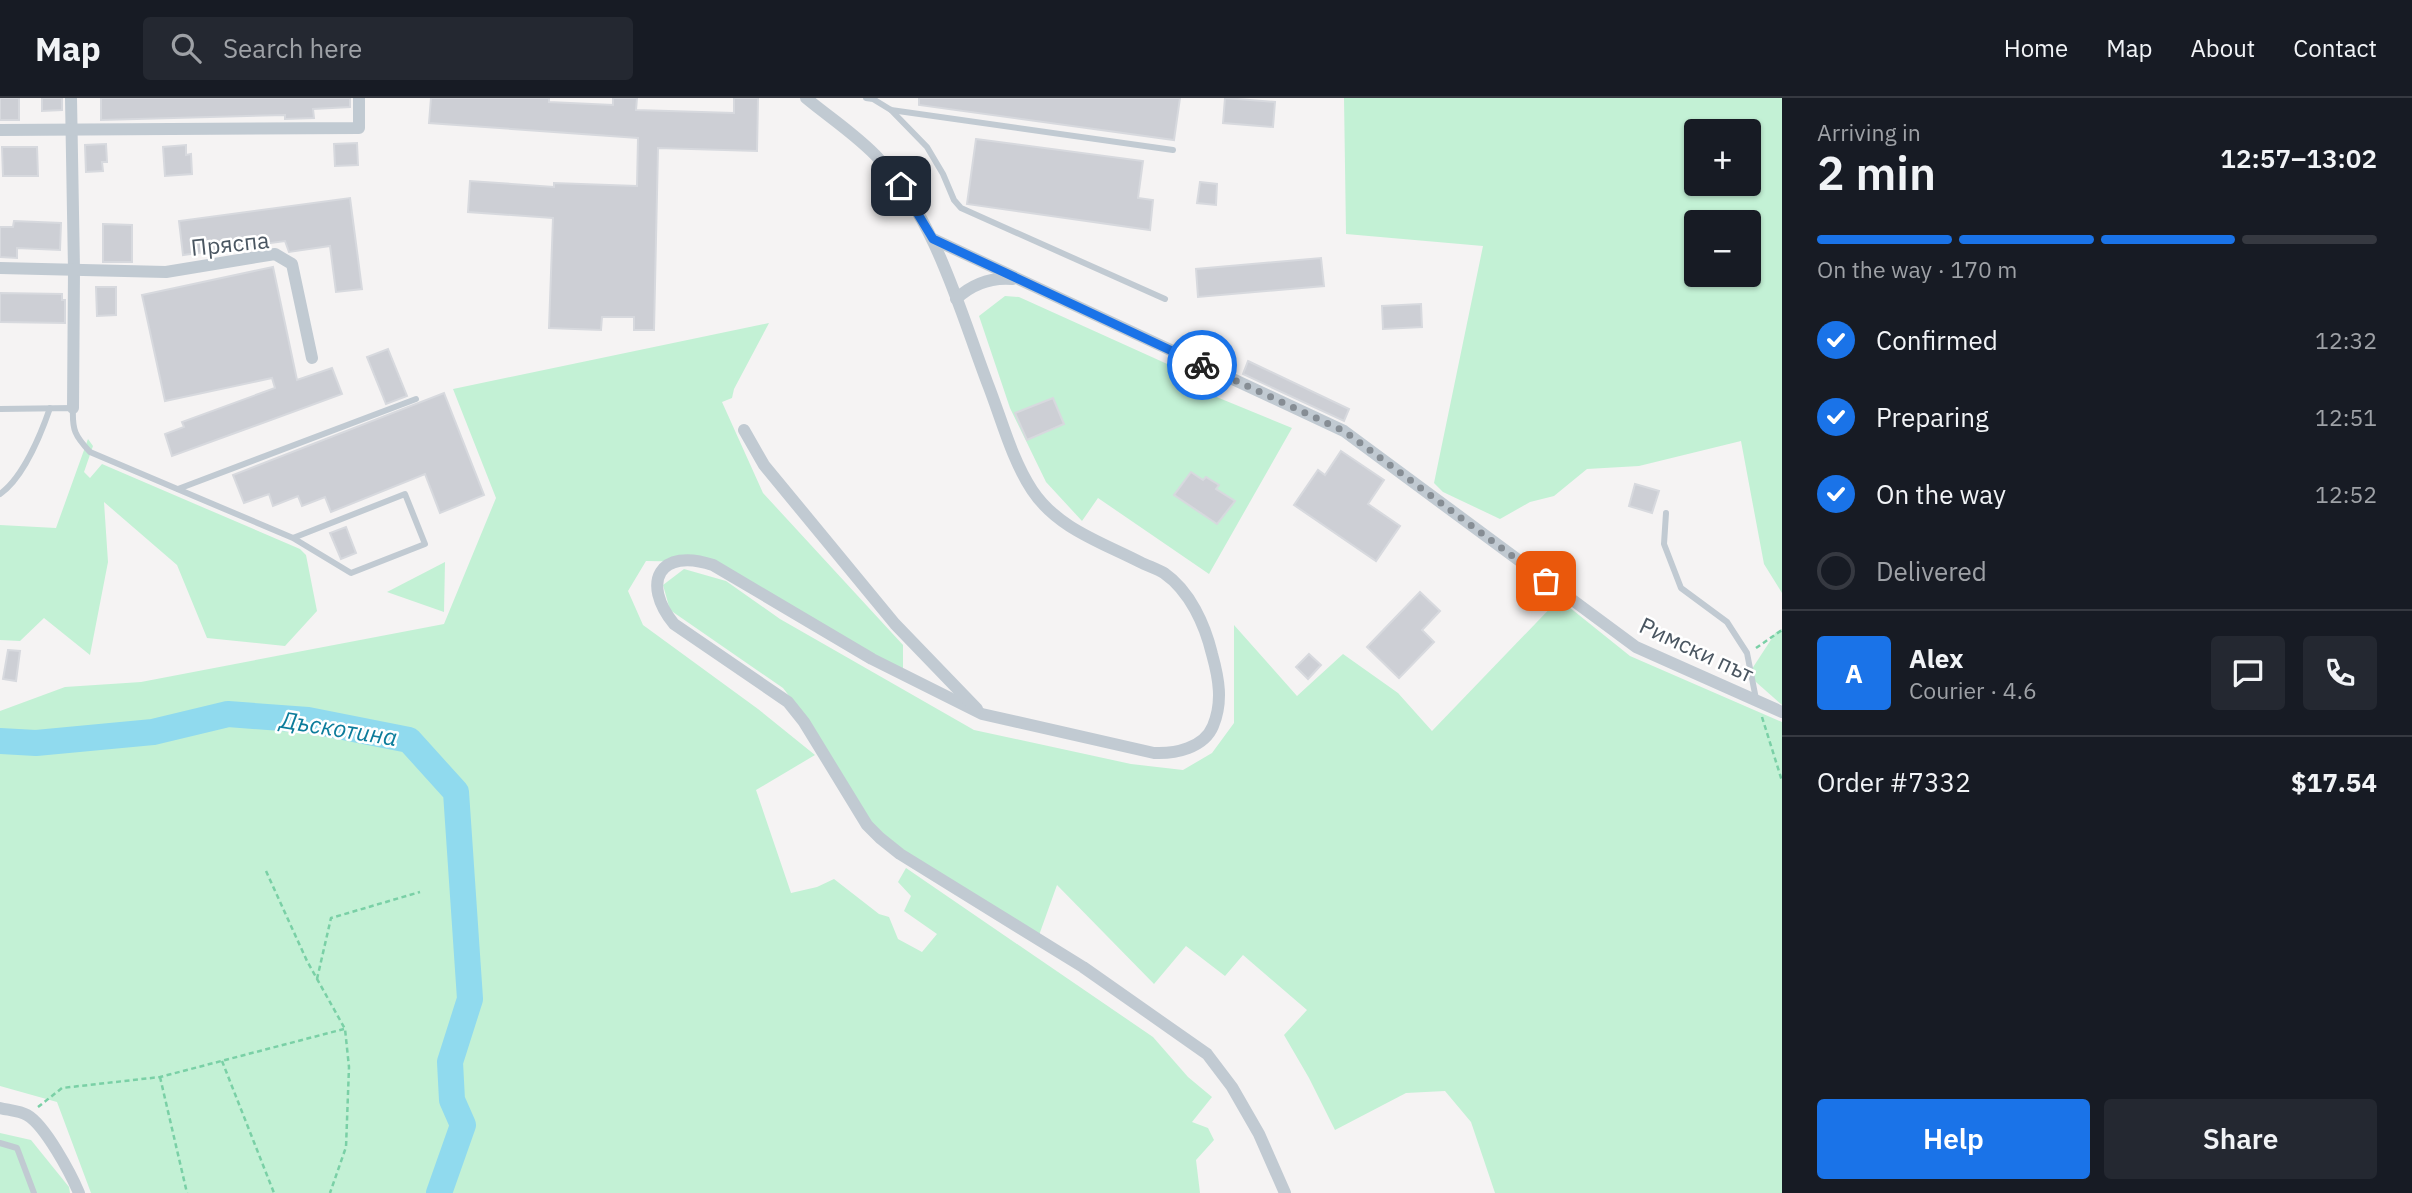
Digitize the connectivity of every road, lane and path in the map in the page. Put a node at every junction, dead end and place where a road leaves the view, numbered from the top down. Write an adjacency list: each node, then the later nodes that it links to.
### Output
1 (71, 98): 7 (street)
2 (359, 98): 7 (street)
3 (806, 98): 9 (street)
4 (871, 98): 5 (lane)
5 (891, 110): 8 (lane); 14 (lane)
6 (0, 130): 7 (street)
7 (72, 131): 11 (street)
8 (1173, 150)
9 (933, 239): 12 (street, Римски път); 13 (street)
10 (0, 268): 11 (street, Пряспа)
11 (74, 270): 15 (street, Пряспа); 18 (street)
12 (1021, 281): 13 (street, Римски път); 27 (street, Римски път)
13 (956, 299): 29 (street)
14 (1165, 299)
15 (312, 358)
16 (416, 399): 21 (lane)
17 (50, 408): 18 (lane); 19 (lane); 22 (lane)
18 (73, 408): 21 (lane)
19 (0, 409)
20 (744, 430): 29 (street)
21 (178, 489): 24 (lane)
22 (0, 494)
23 (1666, 513): 26 (lane)
24 (293, 538): 24 (lane)
25 (1782, 631): 26 (path)
26 (1747, 653): 27 (lane)
27 (1756, 700): 28 (street, Римски път); 30 (path)
28 (1782, 712)
29 (982, 714): 45 (street)
30 (1782, 780)
31 (266, 871): 33 (path)
32 (420, 891): 33 (path)
33 (317, 979): 34 (path)
34 (345, 1029): 35 (path); 44 (path)
35 (222, 1061): 36 (path); 43 (path)
36 (160, 1077): 38 (path); 42 (path)
37 (0, 1108): 38 (street)
38 (27, 1115): 41 (street)
39 (0, 1143): 40 (lane)
40 (34, 1193)
41 (79, 1193)
42 (187, 1193)
43 (274, 1193)
44 (330, 1193)
45 (1285, 1193)

